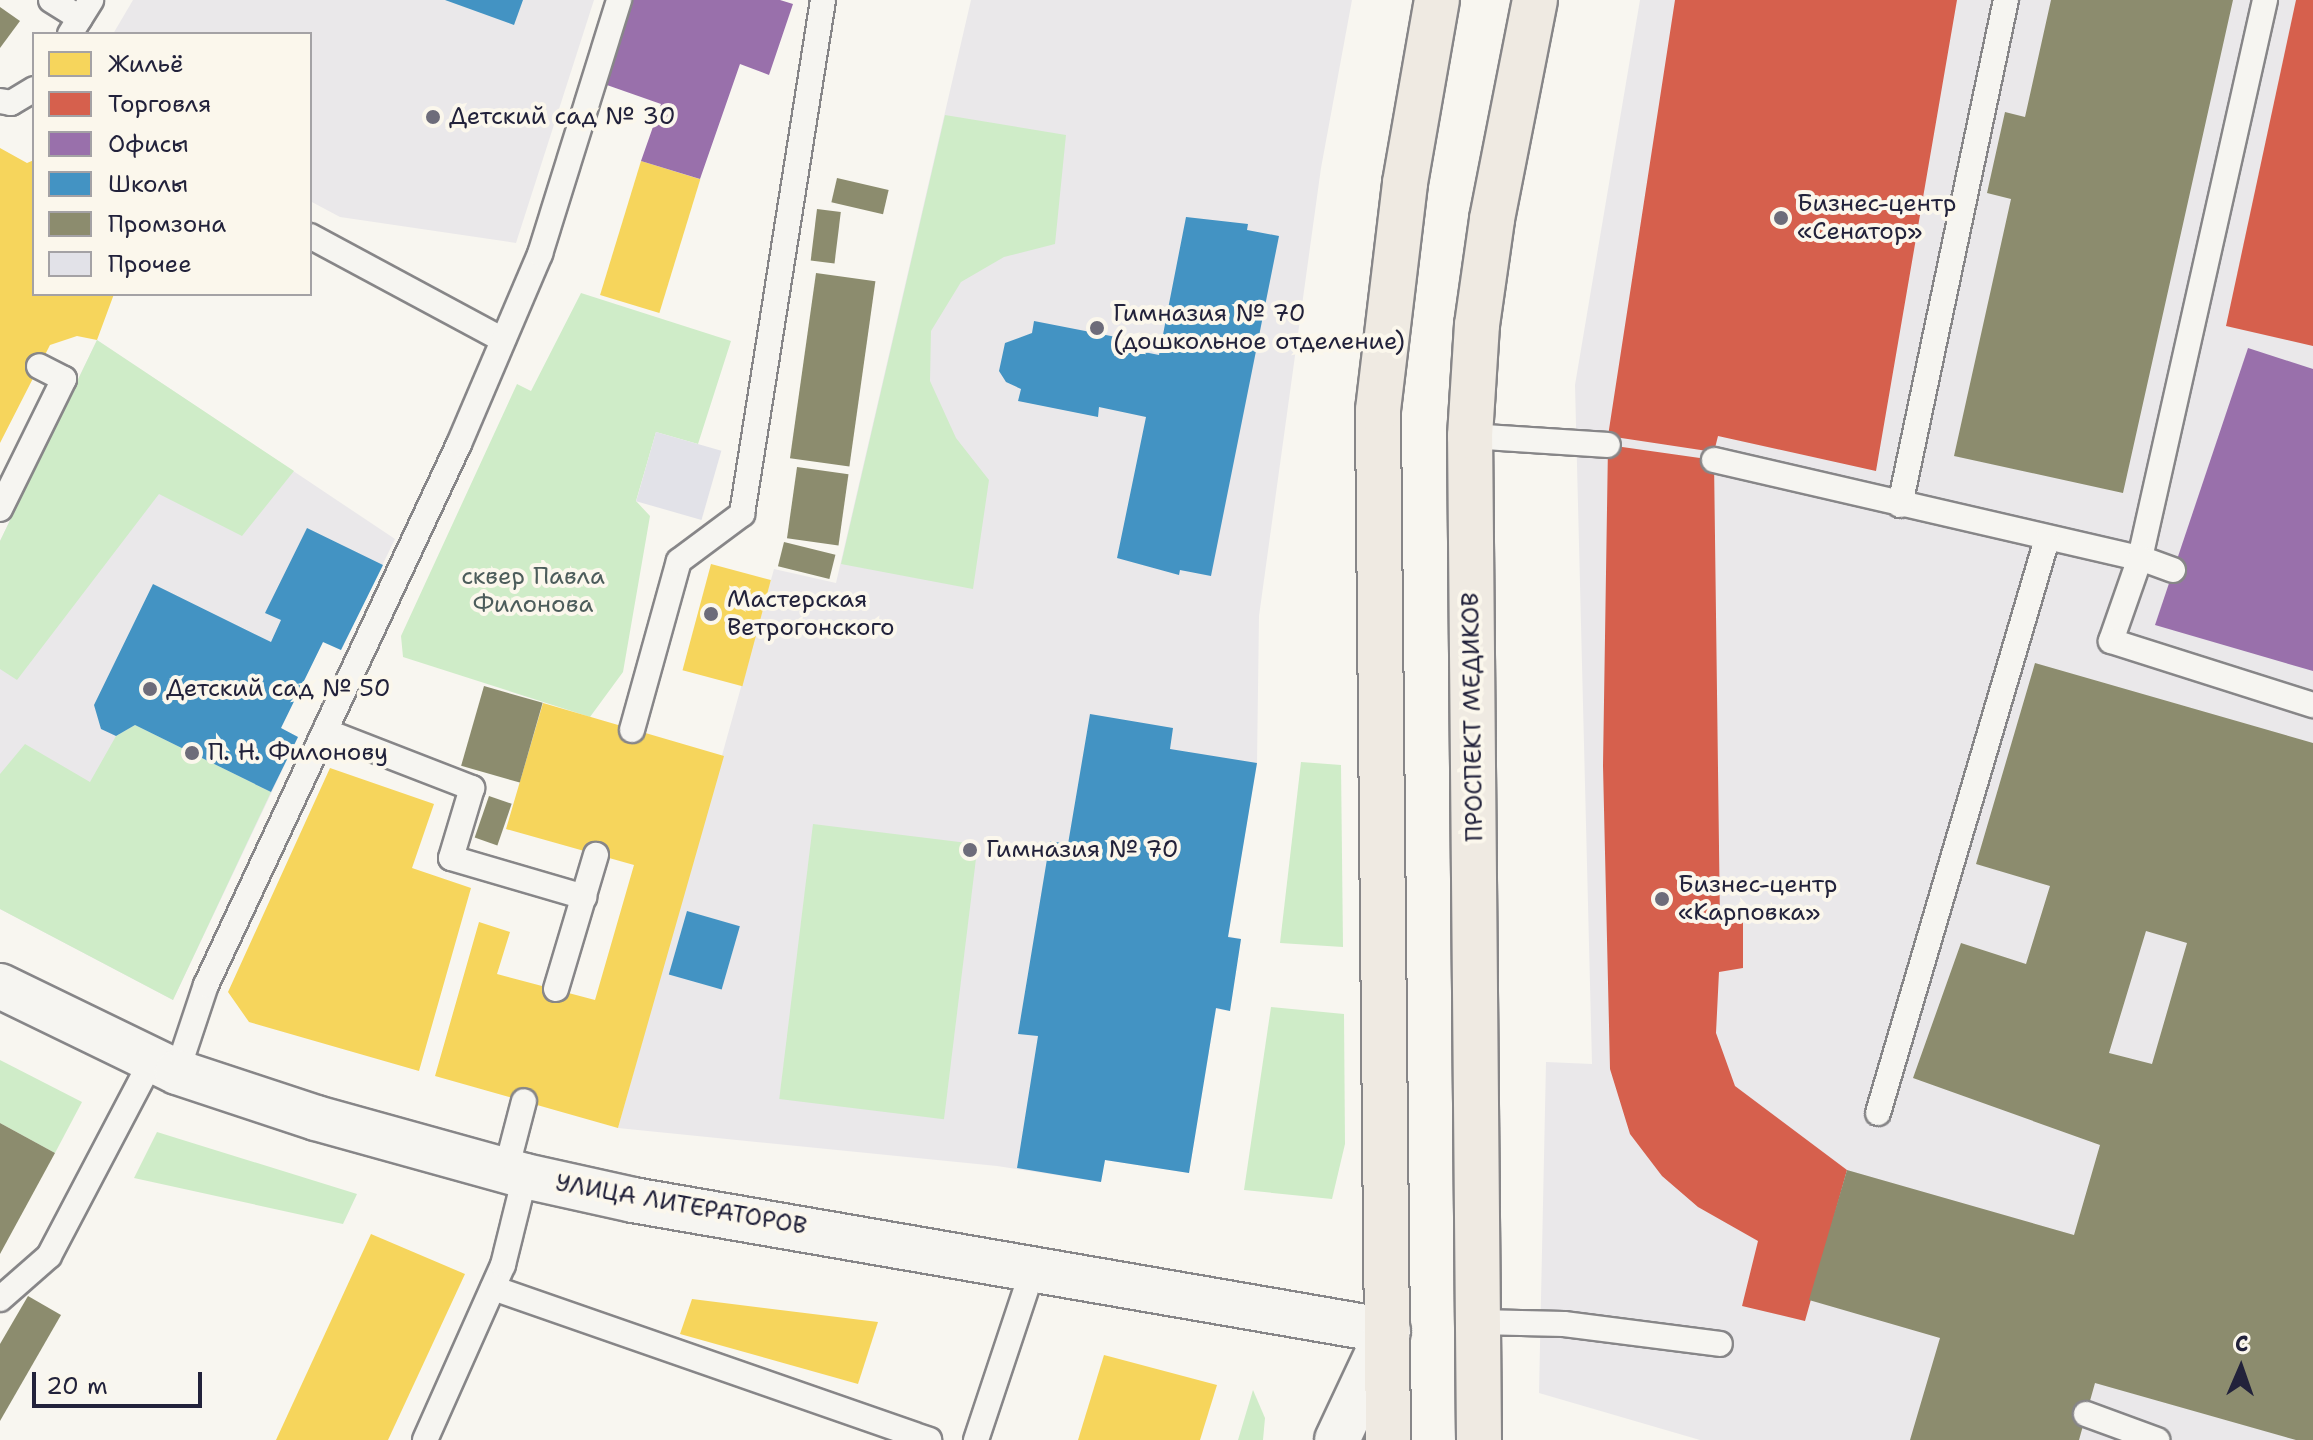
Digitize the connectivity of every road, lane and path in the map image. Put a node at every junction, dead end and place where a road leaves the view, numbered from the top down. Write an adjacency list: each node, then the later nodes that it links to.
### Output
1 (51, 0): 8 (lane)
2 (619, 0): 12 (lane)
3 (823, 0): 23 (lane)
4 (1437, 0): 37 (main road)
5 (1535, 0): 14 (main road, ПРОСПЕКТ МЕДИКОВ)
6 (2006, 0): 17 (lane)
7 (2265, 0): 20 (lane)
8 (80, 17)
9 (32, 90): 10 (lane)
10 (0, 101)
11 (312, 237): 12 (lane)
12 (503, 340): 24 (lane)
13 (39, 366): 18 (lane)
14 (1470, 436): 15 (lane); 36 (main road, ПРОСПЕКТ МЕДИКОВ)
15 (1608, 445)
16 (1714, 460): 17 (lane)
17 (1900, 505): 19 (lane)
18 (0, 509)
19 (2047, 539): 20 (lane); 31 (lane)
20 (2140, 558): 21 (lane); 22 (lane)
21 (2173, 570)
22 (2313, 705)
23 (632, 730)
24 (325, 731): 26 (lane); 29 (lane)
25 (596, 855): 26 (lane)
26 (584, 897): 28 (lane)
27 (0, 986): 29 (street, УЛИЦА ЛИТЕРАТОРОВ)
28 (556, 989)
29 (164, 1066): 32 (street, УЛИЦА ЛИТЕРАТОРОВ); 35 (lane)
30 (524, 1101): 32 (lane)
31 (1878, 1113)
32 (516, 1173): 33 (street, УЛИЦА ЛИТЕРАТОРОВ); 34 (lane)
33 (1034, 1266): 37 (street, УЛИЦА ЛИТЕРАТОРОВ); 42 (lane)
34 (493, 1288): 40 (lane); 41 (lane)
35 (0, 1299)
36 (1478, 1322): 38 (lane); 45 (main road, ПРОСПЕКТ МЕДИКОВ)
37 (1388, 1331): 43 (street); 44 (main road)
38 (1720, 1344)
39 (2086, 1414): 46 (lane)
40 (425, 1440)
41 (929, 1440)
42 (976, 1440)
43 (1337, 1440)
44 (1388, 1440)
45 (1479, 1440)
46 (2157, 1440)

